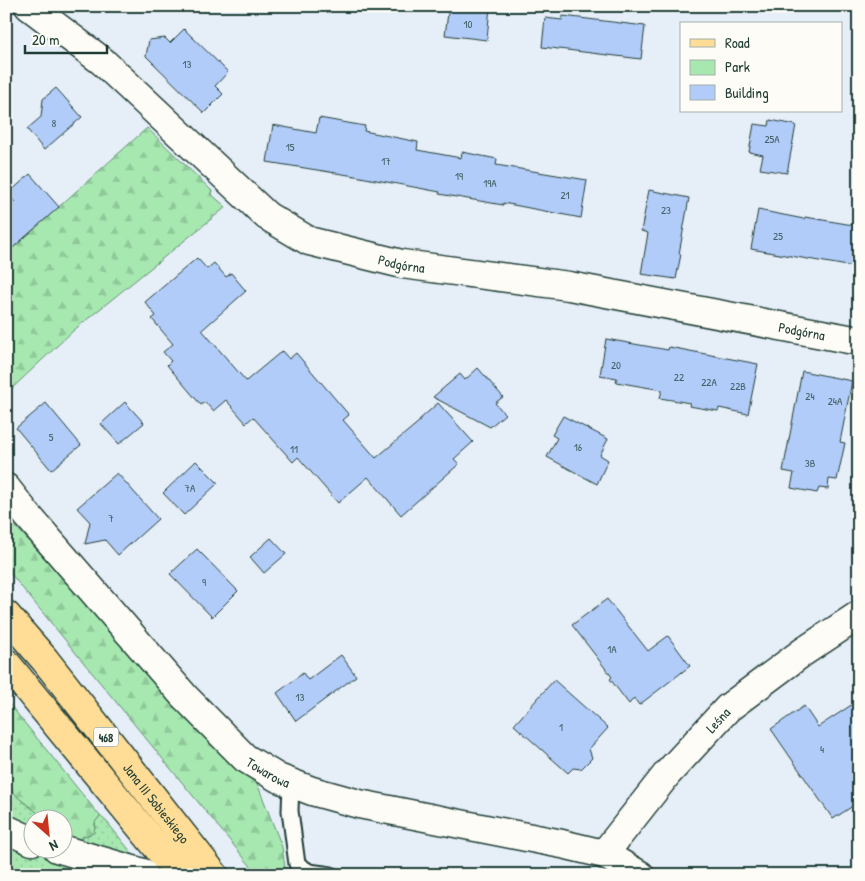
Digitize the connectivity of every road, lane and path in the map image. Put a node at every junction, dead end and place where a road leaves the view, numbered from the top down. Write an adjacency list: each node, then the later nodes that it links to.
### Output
1 (29, 6): 2 (street, Podgórna)
2 (859, 341)
3 (6, 488): 7 (street, Towarowa)
4 (6, 615): 12 (main road, Jana III Sobieskiego / 468)
5 (859, 615): 11 (street, Leśna)
6 (6, 663): 14 (main road, Jana III Sobieskiego / 468)
7 (291, 783): 11 (street, Towarowa); 15 (lane)
8 (6, 829): 9 (street)
9 (22, 836)
10 (72, 852): 13 (street)
11 (597, 864): 16 (street, Towarowa)
12 (209, 868)
13 (143, 873)
14 (180, 875)
15 (331, 875)
16 (640, 875)

